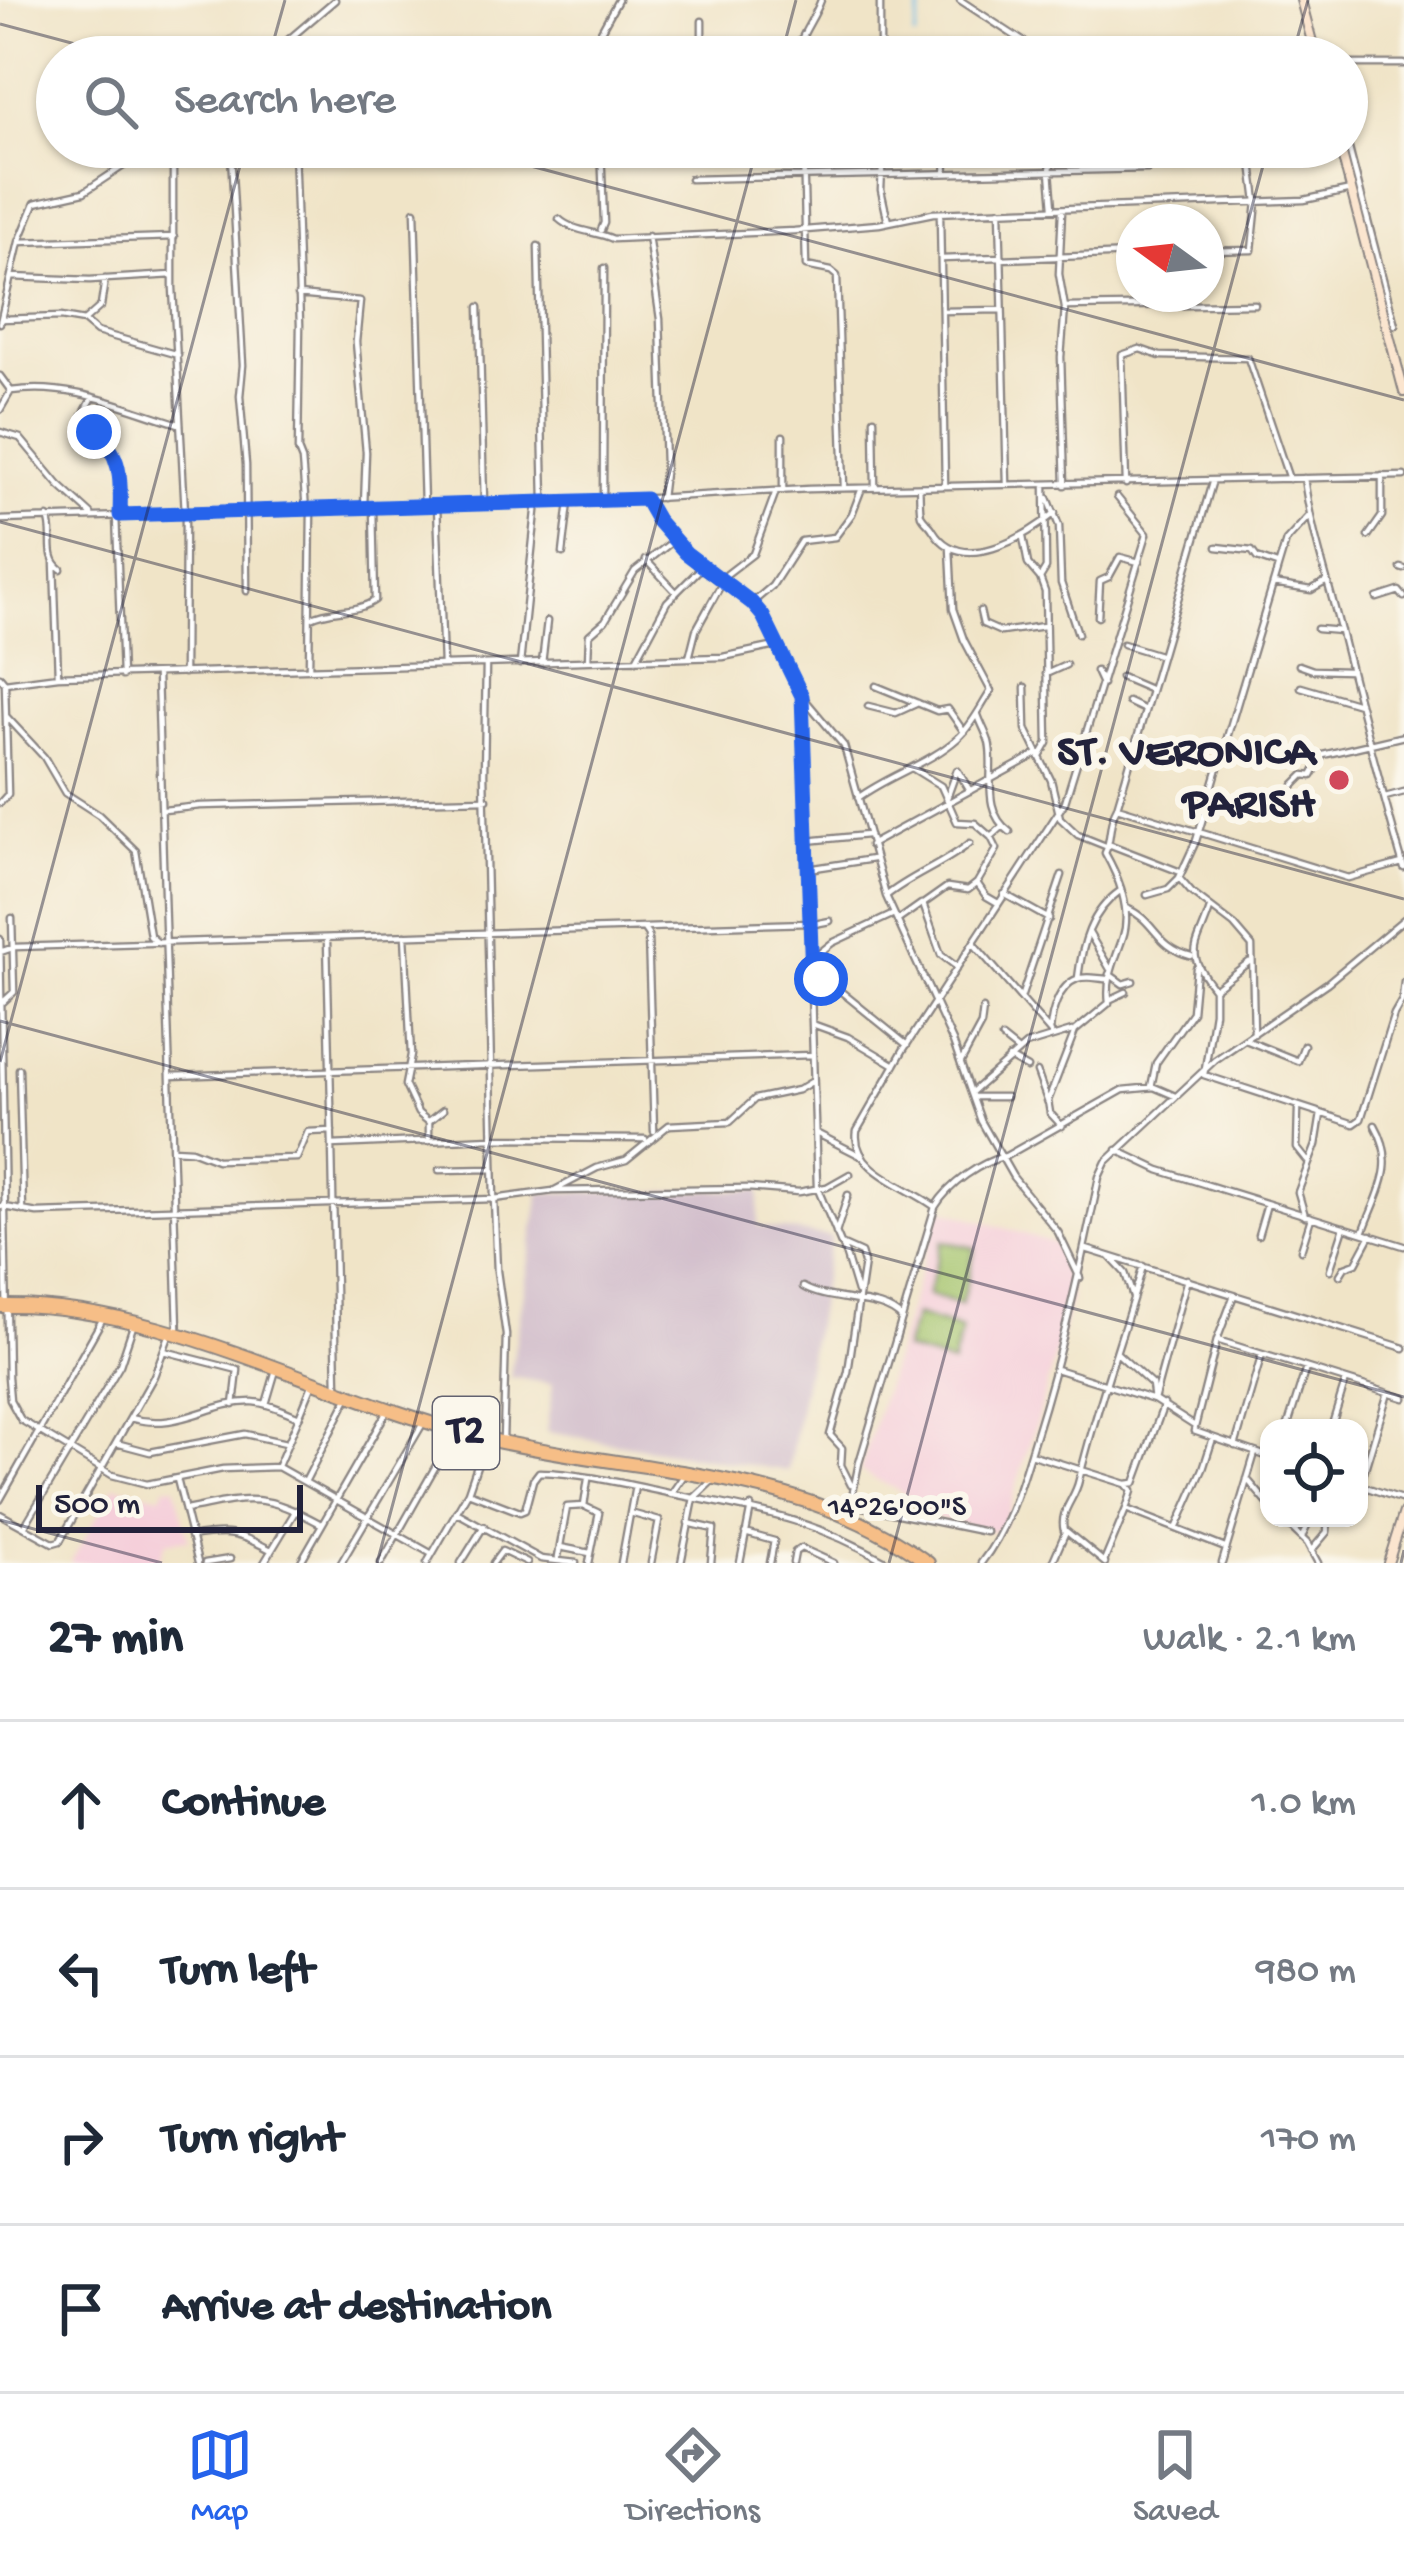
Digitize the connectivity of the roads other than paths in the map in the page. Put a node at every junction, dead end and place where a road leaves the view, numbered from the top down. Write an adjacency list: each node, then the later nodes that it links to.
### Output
1 (334, 0): 8 (street)
2 (618, 0): 9 (street)
3 (821, 0): 11 (street)
4 (960, 0): 13 (street)
5 (1301, 0): 14 (street)
6 (880, 1): 12 (street)
7 (702, 21): 10 (street)
8 (292, 36)
9 (598, 36)
10 (702, 36)
11 (804, 36)
12 (880, 36)
13 (1015, 36)
14 (1310, 36)
15 (1368, 64): 16 (street)
16 (1404, 64)
17 (121, 168): 48 (street)
18 (173, 168): 47 (street)
19 (230, 168): 105 (street)
20 (295, 168): 59 (street)
21 (602, 168): 45 (street)
22 (804, 168): 33 (street)
23 (882, 168): 32 (street)
24 (946, 168): 31 (street)
25 (1050, 168): 30 (street)
26 (1253, 168): 36 (street)
27 (1345, 168): 35 (street)
28 (1354, 168): 67 (street)
29 (1148, 169): 30 (street)
30 (1050, 171): 31 (street); 37 (street)
31 (945, 173): 32 (street)
32 (882, 174): 33 (street); 43 (street)
33 (804, 177): 34 (street); 44 (street)
34 (690, 178)
35 (1351, 190): 36 (street); 71 (street)
36 (1257, 202): 38 (street); 50 (street)
37 (1053, 209): 38 (street); 39 (street)
38 (1063, 209): 52 (street)
39 (1000, 210): 41 (street); 53 (street)
40 (416, 211): 100 (street)
41 (940, 213): 43 (street); 54 (street)
42 (559, 219): 45 (street)
43 (888, 222): 44 (street)
44 (806, 230): 46 (street); 88 (street)
45 (600, 231): 46 (street)
46 (648, 236): 94 (street)
47 (174, 237): 48 (street); 56 (street)
48 (19, 242): 57 (street)
49 (538, 246): 98 (street)
50 (1224, 251)
51 (1116, 254): 52 (street)
52 (1060, 256): 53 (street); 62 (street)
53 (1001, 258): 54 (street); 63 (street)
54 (941, 260): 64 (street)
55 (604, 268): 96 (street)
56 (173, 275): 58 (street); 68 (street)
57 (11, 277): 58 (street); 65 (street)
58 (105, 279): 66 (street)
59 (298, 295): 102 (street); 104 (street)
60 (1255, 304): 62 (street)
61 (479, 307): 97 (street)
62 (1065, 307): 85 (street)
63 (1001, 310): 64 (street); 83 (street)
64 (942, 311): 86 (street)
65 (1, 321): 66 (street)
66 (84, 321): 68 (street)
67 (1396, 325)
68 (178, 355): 75 (street)
69 (0, 376): 70 (street)
70 (11, 391): 72 (street); 73 (street)
71 (1404, 392)
72 (93, 397): 75 (street); 109 (street)
73 (0, 410)
74 (874, 419): 90 (street)
75 (181, 425): 106 (street)
76 (0, 432): 108 (street)
77 (783, 436): 92 (street)
78 (1382, 476): 79 (street); 80 (street); 114 (street)
79 (1404, 476)
80 (1304, 478): 81 (street); 111 (street)
81 (1289, 479): 82 (street); 84 (street)
82 (1212, 482): 84 (street); 145 (street)
83 (1007, 484): 86 (street); 91 (street)
84 (1126, 484): 85 (street)
85 (1065, 485): 91 (street)
86 (944, 486): 87 (street)
87 (920, 487): 90 (street); 118 (street)
88 (844, 488): 89 (street); 92 (street)
89 (862, 488): 90 (street); 134 (street)
90 (875, 488)
91 (1046, 489): 107 (street); 113 (street)
92 (779, 491): 94 (street); 128 (street)
93 (1117, 497): 122 (street)
94 (661, 498): 95 (street)
95 (645, 499): 96 (street); 116 (street)
96 (602, 501): 99 (street)
97 (484, 502): 98 (street); 101 (street)
98 (540, 502): 99 (street); 151 (street)
99 (569, 502): 119 (street)
100 (424, 505): 101 (street); 103 (street)
101 (437, 505): 152 (street)
102 (364, 507): 103 (street); 104 (street)
103 (373, 507): 137 (street)
104 (308, 510): 105 (street); 137 (street)
105 (244, 511): 106 (street); 130 (street)
106 (185, 513): 109 (street); 158 (street)
107 (1054, 513): 113 (street); 142 (street)
108 (91, 514): 109 (street); 110 (street)
109 (118, 515): 162 (street)
110 (48, 517): 112 (street); 121 (street)
111 (1308, 517): 123 (street); 127 (street)
112 (0, 520)
113 (1046, 520): 115 (street); 126 (street)
114 (1368, 536)
115 (1023, 537): 118 (street); 126 (street)
116 (673, 541): 120 (street); 124 (street)
117 (1217, 547): 123 (street)
118 (950, 548): 175 (street)
119 (563, 553)
120 (646, 560): 131 (street); 148 (street)
121 (54, 562): 125 (street); 161 (street)
122 (1138, 562): 136 (street); 165 (street)
123 (1278, 565): 129 (street)
124 (701, 568): 128 (street); 131 (street)
125 (61, 569)
126 (1040, 578): 139 (street)
127 (1328, 580): 129 (street); 141 (street)
128 (724, 584): 134 (street); 146 (street)
129 (1273, 584): 197 (street)
130 (247, 591)
131 (676, 592): 147 (street)
132 (1404, 597): 133 (street)
133 (1377, 598)
134 (752, 603): 144 (street)
135 (980, 611): 139 (street)
136 (1098, 617)
137 (311, 618): 155 (street)
138 (547, 621): 149 (street)
139 (1045, 626): 159 (street)
140 (1317, 628): 141 (street)
141 (1341, 631): 157 (street)
142 (1078, 634)
143 (1123, 644): 145 (street)
144 (776, 646): 146 (street); 170 (street)
145 (1159, 655): 169 (street)
146 (688, 658): 147 (street)
147 (636, 660): 148 (street)
148 (588, 661): 149 (street)
149 (542, 663): 151 (street)
150 (486, 664): 151 (street); 152 (street); 189 (street)
151 (520, 664)
152 (442, 665): 155 (street)
153 (1066, 665): 159 (street)
154 (1299, 665): 157 (street)
155 (309, 669): 158 (street)
156 (1096, 671): 165 (street)
157 (1349, 671): 173 (street)
158 (184, 673): 160 (street)
159 (1046, 674): 181 (street)
160 (158, 675): 162 (street); 194 (street)
161 (58, 676): 162 (street); 164 (street)
162 (122, 676)
163 (1121, 677): 169 (street)
164 (2, 680): 177 (street)
165 (1102, 684): 193 (street)
166 (876, 686): 172 (street)
167 (1024, 686): 181 (street)
168 (1301, 687): 173 (street)
169 (1149, 689): 176 (street)
170 (802, 696): 188 (street); 200 (street)
171 (1128, 702): 176 (street)
172 (918, 703): 174 (street); 178 (street)
173 (1359, 704): 180 (street)
174 (868, 706)
175 (979, 709): 178 (street); 183 (street)
176 (1143, 709): 192 (street)
177 (6, 716): 190 (street); 232 (street)
178 (964, 732): 182 (street)
179 (1404, 736): 180 (street)
180 (1371, 743): 184 (street); 187 (street)
181 (1040, 754): 183 (street); 193 (street)
182 (912, 768): 188 (street); 191 (street)
183 (987, 782): 185 (street); 195 (street)
184 (1294, 785)
185 (970, 791): 191 (street); 191 (street)
186 (1404, 792): 187 (street)
187 (1385, 797): 207 (street)
188 (858, 798): 198 (street)
189 (487, 799): 194 (street); 229 (street)
190 (0, 802)
191 (947, 802): 199 (street); 202 (street)
192 (1117, 807): 197 (street); 203 (street)
193 (1060, 808): 203 (street); 213 (street)
194 (164, 810): 233 (street)
195 (1002, 827): 196 (street); 199 (street)
196 (1010, 832)
197 (1201, 832): 207 (street); 210 (street)
198 (867, 836): 200 (street); 202 (street)
199 (991, 837): 204 (street)
200 (807, 841): 208 (street)
201 (970, 843): 215 (street)
202 (870, 845): 206 (street)
203 (1109, 846): 210 (street); 212 (street)
204 (997, 849): 205 (street); 211 (street)
205 (1005, 852)
206 (873, 859): 208 (street); 215 (street)
207 (1403, 865)
208 (808, 869): 225 (street)
209 (1062, 875): 222 (street)
210 (1180, 875): 214 (street); 219 (street)
211 (977, 883): 216 (street); 217 (street)
212 (1120, 891): 218 (street); 227 (street)
213 (1004, 894): 217 (street); 222 (street)
214 (1147, 895)
215 (886, 896): 221 (street)
216 (924, 902): 221 (street); 241 (street)
217 (998, 903): 234 (street)
218 (1126, 908): 237 (street); 243 (street)
219 (1211, 908): 237 (street); 239 (street)
220 (13, 918): 235 (street)
221 (895, 918): 238 (street); 253 (street)
222 (1048, 919): 250 (street)
223 (1404, 919): 260 (street)
224 (830, 921): 225 (street)
225 (809, 924): 226 (street); 238 (street)
226 (648, 930): 229 (street); 267 (street)
227 (1089, 932): 243 (street); 245 (street)
228 (405, 934): 229 (street); 230 (street); 271 (street)
229 (488, 934): 270 (street)
230 (327, 938): 233 (street); 274 (street)
231 (0, 939): 236 (street)
232 (158, 943): 233 (street); 235 (street)
233 (167, 943): 277 (street)
234 (974, 944): 241 (street); 250 (street)
235 (16, 947): 236 (street); 252 (street)
236 (0, 952): 240 (street)
237 (1193, 957): 242 (street)
238 (812, 959): 244 (street)
239 (1251, 960): 249 (street); 260 (street)
240 (0, 963): 252 (street)
241 (958, 968): 253 (street)
242 (1196, 968): 249 (street); 279 (street)
243 (1109, 974): 245 (street); 248 (street); 251 (street)
244 (812, 977): 256 (street); 261 (street)
245 (1078, 978): 258 (street)
246 (1133, 980): 248 (street)
247 (1404, 982): 287 (street)
248 (1124, 989): 251 (street)
249 (1214, 989): 276 (street)
250 (1021, 998): 258 (street)
251 (1109, 1000): 257 (street)
252 (1, 1003): 255 (street)
253 (933, 1005): 261 (street); 268 (street)
254 (982, 1009): 268 (street)
255 (0, 1014): 263 (street)
256 (813, 1025): 265 (street); 269 (street)
257 (1075, 1031): 258 (street); 283 (street)
258 (1051, 1033): 264 (street)
259 (1002, 1038): 264 (street)
260 (1251, 1039): 262 (street); 276 (street)
261 (907, 1045): 269 (street)
262 (1304, 1046)
263 (0, 1051): 286 (street)
264 (1017, 1051): 266 (street)
265 (812, 1055): 267 (street); 278 (street)
266 (1009, 1058): 272 (street); 280 (street)
267 (652, 1060): 270 (street); 292 (street)
268 (962, 1062): 280 (street)
269 (895, 1065): 300 (street)
270 (490, 1067): 271 (street); 294 (street)
271 (407, 1068): 274 (street); 288 (street)
272 (1027, 1068)
273 (19, 1069): 315 (street)
274 (330, 1071): 277 (street); 291 (street)
275 (1037, 1072): 283 (street)
276 (1204, 1075): 281 (street); 284 (street)
277 (171, 1076): 298 (street)
278 (813, 1081): 292 (street); 293 (street)
279 (1151, 1087): 281 (street); 290 (street)
280 (973, 1094): 282 (street); 301 (street)
281 (1175, 1096): 299 (street)
282 (1006, 1097)
283 (1048, 1103): 290 (street)
284 (1297, 1106): 287 (street); 302 (street)
285 (443, 1110): 288 (street)
286 (1, 1112): 312 (street)
287 (1321, 1113): 302 (street)
288 (429, 1121): 296 (street)
289 (1375, 1125): 322 (street)
290 (1062, 1126): 301 (street)
291 (332, 1131): 297 (street); 298 (street)
292 (654, 1133): 295 (street)
293 (816, 1133): 300 (street); 306 (street)
294 (492, 1138): 295 (street); 296 (street); 303 (street)
295 (648, 1139): 307 (street)
296 (429, 1141): 297 (street)
297 (332, 1145): 310 (street)
298 (173, 1149): 314 (street)
299 (1117, 1150): 311 (street); 326 (street)
300 (863, 1157): 313 (street)
301 (1001, 1157): 313 (street); 332 (street)
302 (1309, 1163): 317 (street)
303 (494, 1169): 304 (street); 309 (street)
304 (439, 1170)
305 (850, 1174): 306 (street)
306 (818, 1188): 307 (street); 321 (street)
307 (553, 1191): 309 (street)
308 (848, 1195): 321 (street)
309 (494, 1199): 310 (street); 372 (street)
310 (335, 1203): 314 (street); 354 (street)
311 (1267, 1204): 317 (street); 323 (street)
312 (2, 1206): 315 (street); 320 (street)
313 (935, 1208): 340 (street)
314 (175, 1209): 315 (street); 342 (street)
315 (23, 1210)
316 (1325, 1212): 318 (street)
317 (1308, 1217): 318 (street); 327 (street)
318 (1324, 1222): 319 (street)
319 (1343, 1227): 322 (street); 330 (street)
320 (3, 1230): 338 (street)
321 (836, 1233): 324 (street)
322 (1367, 1234): 325 (street); 331 (street)
323 (1258, 1235)
324 (843, 1246): 337 (street); 337 (street)
325 (1404, 1246)
326 (1086, 1249): 328 (street); 332 (street)
327 (1301, 1250)
328 (1110, 1257): 329 (street); 336 (street)
329 (1143, 1266): 333 (street); 336 (street)
330 (1330, 1270)
331 (1340, 1275)
332 (1080, 1278): 349 (street)
333 (1187, 1279): 335 (street); 357 (street)
334 (803, 1287): 337 (street)
335 (1234, 1294): 343 (street); 344 (street)
336 (1134, 1298): 346 (street)
337 (857, 1299): 340 (street); 396 (street)
338 (4, 1306): 339 (highway, T2); 369 (street)
339 (104, 1315): 341 (highway, T2); 369 (street)
340 (902, 1319): 396 (street)
341 (134, 1323): 342 (highway, T2); 376 (street)
342 (174, 1336): 345 (street); 350 (highway, T2)
343 (1217, 1340): 347 (street); 367 (street)
344 (1404, 1348)
345 (164, 1352): 360 (street); 363 (street)
346 (1117, 1353): 353 (street); 357 (street)
347 (1262, 1354): 348 (street); 375 (street)
348 (1306, 1368): 351 (street); 364 (street)
349 (1056, 1369): 353 (street); 378 (street)
350 (276, 1370): 352 (highway, T2); 358 (street)
351 (1346, 1380): 355 (street); 365 (street)
352 (313, 1382): 354 (highway, T2); 362 (street)
353 (1106, 1385): 357 (street); 385 (street)
354 (344, 1392): 361 (highway, T2); 392 (street)
355 (1388, 1393): 356 (street); 380 (street)
356 (1404, 1398)
357 (1154, 1400): 359 (street)
358 (266, 1404): 360 (street); 362 (street)
359 (1164, 1404): 367 (street); 394 (street)
360 (234, 1406): 363 (street)
361 (389, 1408): 366 (highway, T2); 400 (street)
362 (299, 1417): 374 (street)
363 (130, 1418): 373 (street)
364 (1290, 1419)
365 (1334, 1419)
366 (425, 1420): 368 (highway, T2); 413 (street)
367 (1193, 1425): 371 (street)
368 (456, 1430): 370 (highway, T2); 426 (street)
369 (38, 1433): 376 (street); 402 (street)
370 (486, 1438): 372 (highway, T2); 397 (street)
371 (1213, 1438): 375 (street); 422 (street)
372 (503, 1442): 381 (highway, T2)
373 (116, 1443): 374 (street); 384 (street)
374 (286, 1444): 383 (street)
375 (1235, 1446): 377 (street)
376 (70, 1453): 384 (street); 418 (street)
377 (1256, 1453): 379 (street); 391 (street)
378 (1030, 1454): 385 (street); 462 (street)
379 (1260, 1454)
380 (1368, 1456)
381 (546, 1457): 382 (highway, T2); 386 (street)
382 (605, 1459): 387 (highway, T2); 390 (street)
383 (278, 1467): 389 (street); 392 (street)
384 (100, 1469): 389 (street); 418 (street)
385 (1081, 1469): 394 (street); 424 (street)
386 (539, 1472): 390 (street); 397 (street)
387 (687, 1473): 388 (highway, T2); 398 (street)
388 (716, 1478): 401 (street); 414 (highway, T2)
389 (178, 1479): 407 (street)
390 (591, 1479): 393 (street); 404 (street)
391 (1247, 1479): 399 (street); 430 (street)
392 (306, 1480): 400 (street)
393 (635, 1486): 398 (street); 411 (street)
394 (1131, 1486): 406 (street)
395 (1368, 1488): 403 (street)
396 (853, 1489): 414 (street)
397 (468, 1492): 409 (street)
398 (671, 1494): 401 (street)
399 (1260, 1494)
400 (337, 1498): 413 (street); 416 (street)
401 (694, 1498): 405 (street); 415 (street)
402 (0, 1500)
403 (1404, 1500)
404 (584, 1506): 429 (street); 435 (street)
405 (751, 1507): 414 (street); 425 (street)
406 (1126, 1509): 422 (street); 464 (street)
407 (186, 1510): 408 (street); 427 (street)
408 (296, 1510): 416 (street); 431 (street)
409 (456, 1512): 417 (street); 434 (street)
410 (1404, 1512): 467 (street)
411 (630, 1513): 451 (street); 452 (street)
412 (0, 1514): 418 (street)
413 (368, 1515): 426 (street); 444 (street)
414 (842, 1520): 423 (street); 432 (highway, T2); 438 (street)
415 (688, 1523): 453 (street); 454 (street)
416 (321, 1524): 443 (street)
417 (484, 1526): 439 (street); 447 (street)
418 (24, 1527)
419 (1291, 1527): 428 (street)
420 (1307, 1527): 428 (street)
421 (1327, 1527): 433 (street)
422 (1176, 1529): 430 (street)
423 (986, 1532)
424 (1064, 1532): 463 (street); 464 (street)
425 (746, 1533): 455 (street); 456 (street)
426 (398, 1534): 434 (street); 445 (street)
427 (190, 1537): 431 (street); 441 (street)
428 (1302, 1537): 433 (street)
429 (560, 1547): 435 (street); 437 (street)
430 (1225, 1548): 465 (street)
431 (272, 1550): 442 (street)
432 (912, 1552): 460 (street); 461 (highway, T2)
433 (1311, 1552): 466 (street)
434 (432, 1554): 446 (street)
435 (591, 1554): 450 (street)
436 (230, 1559): 441 (street)
437 (557, 1559): 440 (street); 449 (street)
438 (878, 1560): 459 (street)
439 (532, 1561): 440 (street); 448 (street)
440 (545, 1561)
441 (201, 1563)
442 (264, 1563)
443 (299, 1563)
444 (340, 1563)
445 (381, 1563)
446 (427, 1563)
447 (461, 1563)
448 (493, 1563)
449 (576, 1563)
450 (589, 1563)
451 (621, 1563)
452 (651, 1563)
453 (681, 1563)
454 (711, 1563)
455 (740, 1563)
456 (770, 1563)
457 (793, 1563): 458 (street)
458 (834, 1563)
459 (889, 1563)
460 (899, 1563)
461 (928, 1563)
462 (981, 1563)
463 (1052, 1563)
464 (1105, 1563)
465 (1222, 1563)
466 (1318, 1563)
467 (1388, 1563)

